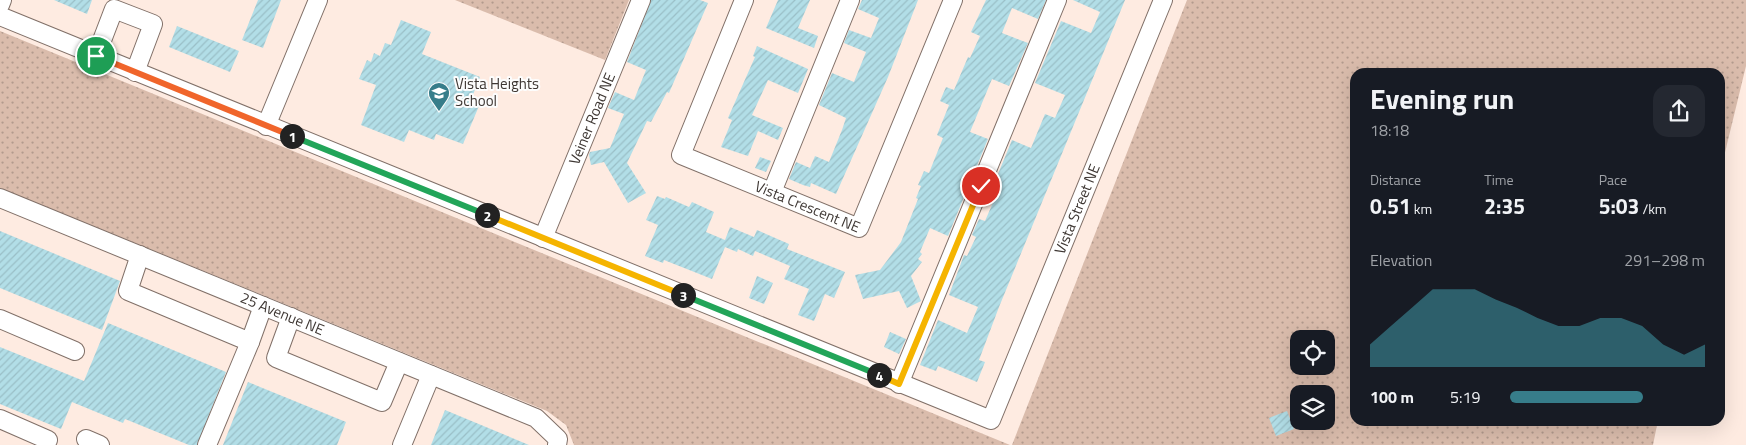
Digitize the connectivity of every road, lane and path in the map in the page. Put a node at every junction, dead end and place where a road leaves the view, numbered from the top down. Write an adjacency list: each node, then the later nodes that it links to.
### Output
1 (2, 0): 9 (street)
2 (318, 0): 13 (street)
3 (641, 0): 16 (street, Veiner Road NE)
4 (744, 0): 14 (street, Vista Crescent NE)
5 (850, 0): 14 (street)
6 (953, 0): 14 (street, Vista Crescent NE)
7 (1057, 0): 25 (street)
8 (1163, 0): 25 (street, Vista Street NE)
9 (0, 5)
10 (0, 16): 11 (street)
11 (96, 56): 12 (street); 12 (street)
12 (135, 72): 13 (street)
13 (266, 126): 16 (street)
14 (772, 192)
15 (0, 198): 17 (street, 25 Avenue NE)
16 (543, 238): 25 (street)
17 (140, 256): 18 (street, 25 Avenue NE); 21 (street)
18 (263, 306): 19 (street, 25 Avenue NE); 21 (street)
19 (291, 318): 23 (street, 25 Avenue NE); 23 (street)
20 (0, 319): 22 (street)
21 (250, 342): 29 (street)
22 (75, 351)
23 (399, 362): 24 (street, 25 Avenue NE)
24 (431, 375): 28 (street, 25 Avenue NE); 30 (street)
25 (899, 384)
26 (0, 420): 27 (street)
27 (48, 440)
28 (558, 442)
29 (207, 445)
30 (402, 445)

